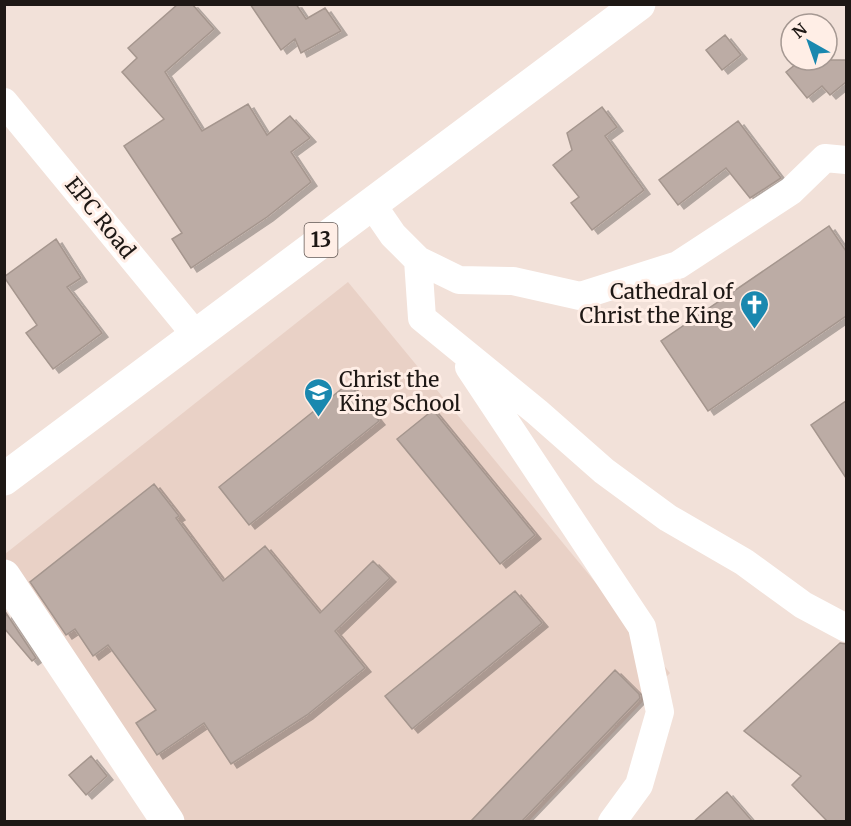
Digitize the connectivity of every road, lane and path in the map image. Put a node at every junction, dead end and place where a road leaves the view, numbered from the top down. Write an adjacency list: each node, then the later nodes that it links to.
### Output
1 (639, 4): 4 (main road, 13)
2 (4, 102): 6 (street, EPC Road)
3 (846, 160): 5 (street)
4 (370, 203): 5 (street); 6 (main road, 13)
5 (418, 260): 7 (street)
6 (195, 334): 8 (main road, 13)
7 (454, 345): 10 (street); 12 (street)
8 (4, 478)
9 (4, 576): 11 (main road)
10 (846, 628)
11 (168, 822)
12 (612, 822)

